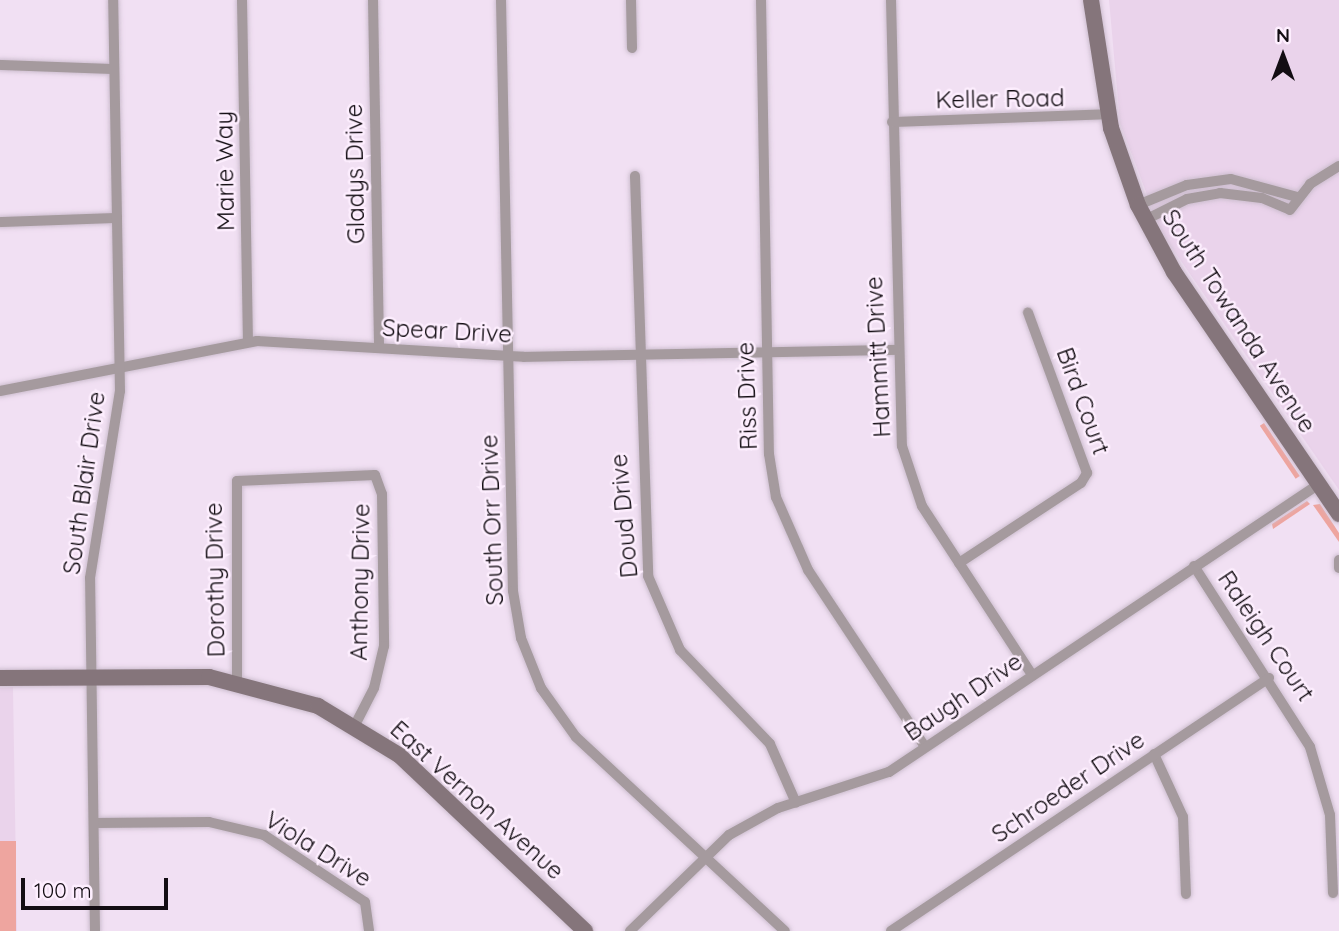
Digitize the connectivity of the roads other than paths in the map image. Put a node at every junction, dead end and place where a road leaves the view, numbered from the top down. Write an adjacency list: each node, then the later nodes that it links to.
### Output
1 (113, 0): 13 (street, South Blair Drive)
2 (242, 0): 23 (street, Marie Way)
3 (373, 0): 24 (street, Gladys Drive)
4 (501, 0): 28 (street, South Orr Drive)
5 (631, 0): 11 (street)
6 (761, 0): 26 (street, Riss Drive)
7 (891, 0): 15 (street, Hammitt Drive)
8 (1091, 0): 10 (main road, South Towanda Avenue)
9 (1104, 0): 10 (main road, South Towanda Avenue)
10 (1099, 22): 14 (main road, South Towanda Avenue)
11 (632, 48)
12 (0, 65): 13 (street)
13 (114, 69): 20 (street, South Blair Drive)
14 (1108, 114): 15 (street, Keller Road); 19 (main road, South Towanda Avenue)
15 (892, 122): 25 (street, Hammitt Drive)
16 (1339, 166): 18 (street)
17 (635, 176): 27 (street, Doud Drive)
18 (1297, 197): 19 (street); 19 (street)
19 (1141, 212): 32 (main road, South Towanda Avenue)
20 (117, 218): 21 (street); 29 (street, South Blair Drive)
21 (0, 222)
22 (1028, 313): 35 (street, Bird Court)
23 (248, 342): 24 (street, Spear Drive); 29 (street, Spear Drive)
24 (379, 348): 28 (street, Spear Drive)
25 (896, 350): 26 (street, Spear Drive); 35 (street, Hammitt Drive)
26 (767, 352): 27 (street, Spear Drive); 44 (street, Riss Drive)
27 (637, 354): 28 (street, Spear Drive); 46 (street, Doud Drive)
28 (509, 356): 48 (street, South Orr Drive)
29 (120, 366): 30 (street, Spear Drive); 38 (street, South Blair Drive)
30 (0, 391)
31 (238, 480): 42 (street, Dorothy Drive); 43 (street, Anthony Drive)
32 (1319, 484): 33 (main road, South Towanda Avenue); 36 (street, Baugh Drive)
33 (1339, 514)
34 (1339, 560): 37 (street)
35 (959, 563): 39 (street, Hammitt Drive)
36 (1195, 566): 39 (street, Baugh Drive); 41 (street, Raleigh Court)
37 (1339, 568)
38 (91, 676): 40 (main road, East Vernon Avenue); 42 (main road, East Vernon Avenue); 47 (street, South Blair Drive)
39 (1032, 676): 44 (street, Baugh Drive)
40 (0, 678)
41 (1269, 678): 45 (street, Schroeder Drive); 49 (street, Raleigh Court)
42 (237, 681): 43 (main road, East Vernon Avenue)
43 (355, 725): 53 (main road, East Vernon Avenue)
44 (925, 747): 46 (street, Baugh Drive)
45 (1154, 754): 50 (street); 56 (street, Schroeder Drive)
46 (796, 803): 48 (street, Baugh Drive)
47 (94, 823): 51 (street, South Blair Drive); 52 (street, Viola Drive)
48 (702, 859): 54 (street, Baugh Drive); 55 (street, South Orr Drive)
49 (1333, 893)
50 (1186, 894)
51 (95, 931)
52 (369, 931)
53 (585, 931)
54 (630, 931)
55 (785, 931)
56 (891, 931)

